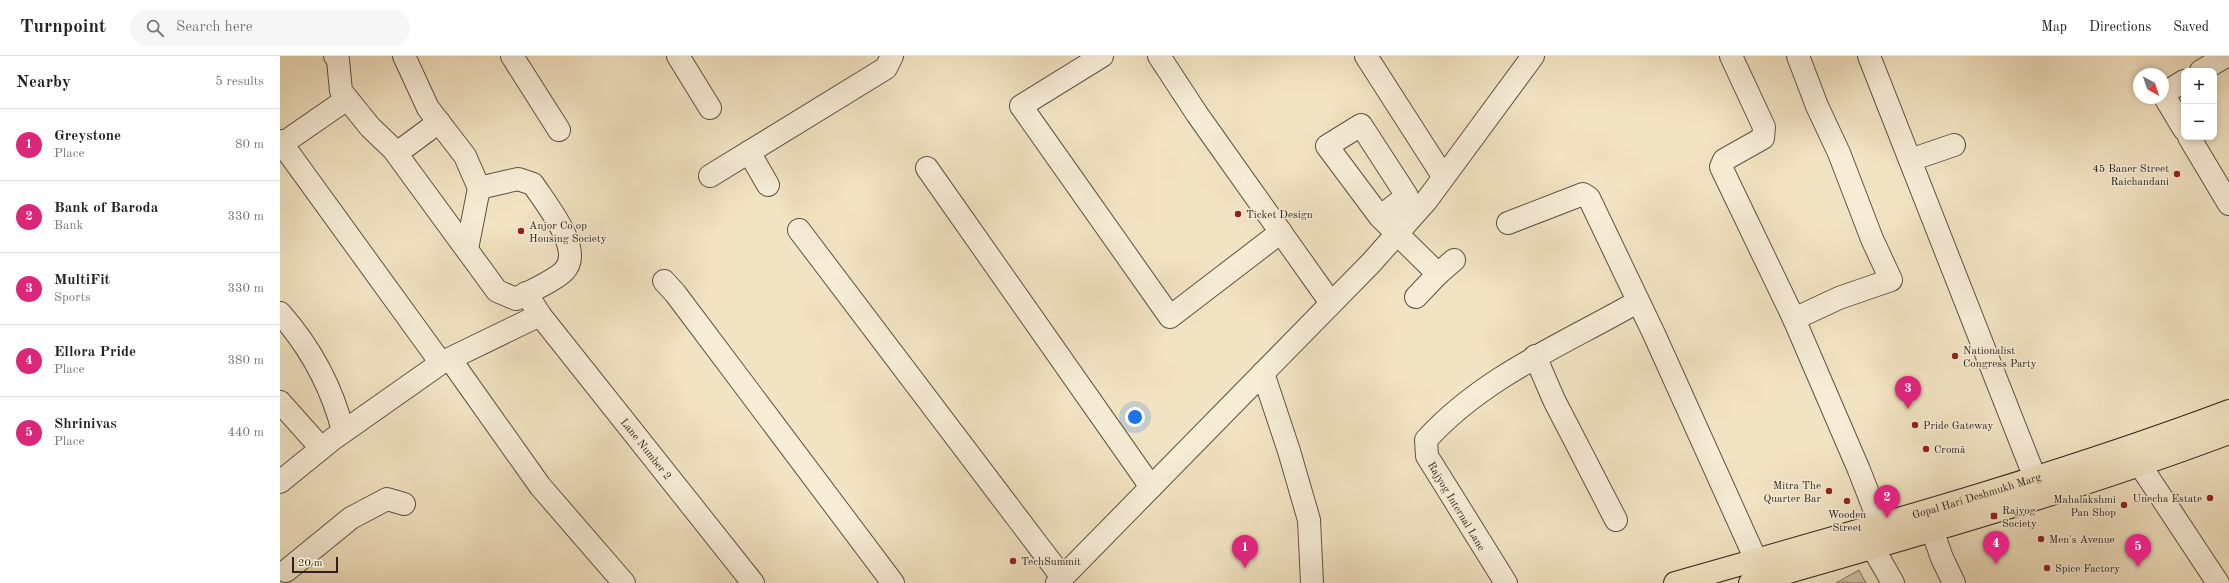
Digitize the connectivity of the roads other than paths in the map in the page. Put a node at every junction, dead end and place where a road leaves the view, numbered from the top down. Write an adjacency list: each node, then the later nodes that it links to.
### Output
1 (404, 56): 18 (street)
2 (512, 56): 20 (street)
3 (678, 56): 17 (street)
4 (892, 56): 24 (street)
5 (1102, 56): 36 (street)
6 (1159, 56): 36 (street)
7 (1366, 56): 29 (street)
8 (1533, 56): 29 (street)
9 (1731, 56): 48 (street)
10 (1798, 56): 48 (street)
11 (1869, 56): 26 (street)
12 (2226, 56): 14 (street)
13 (340, 57): 16 (street)
14 (2206, 68)
15 (2181, 83): 19 (street)
16 (347, 99): 22 (street); 25 (street)
17 (710, 108)
18 (439, 122): 25 (street); 31 (street)
19 (2181, 124)
20 (559, 130)
21 (2191, 140): 32 (street)
22 (281, 142): 50 (street)
23 (1954, 145): 26 (street)
24 (750, 152): 28 (street); 30 (street)
25 (397, 153): 38 (street)
26 (1910, 160): 58 (street)
27 (927, 168): 60 (street)
28 (710, 176)
29 (1443, 176): 37 (street)
30 (768, 185)
31 (479, 188): 38 (street); 42 (street)
32 (2229, 204)
33 (1380, 217): 37 (street)
34 (1508, 224): 44 (street)
35 (799, 230): 69 (street)
36 (1281, 232): 45 (street)
37 (1398, 233): 40 (street); 45 (street)
38 (467, 249): 42 (street)
39 (1454, 260): 40 (street)
40 (1438, 274): 43 (street)
41 (664, 281): 72 (street)
42 (526, 293): 47 (street, Lane Number 2)
43 (1416, 297)
44 (1637, 302): 49 (street, Rajyog Internal Lane); 66 (street)
45 (1331, 303): 51 (street)
46 (280, 313): 54 (street)
47 (540, 315): 50 (street); 70 (street, Lane Number 2)
48 (1794, 319): 64 (street)
49 (1535, 356): 62 (street); 74 (street, Rajyog Internal Lane)
50 (446, 361): 54 (street); 71 (street)
51 (1263, 373): 60 (street); 73 (street)
52 (280, 402): 56 (street)
53 (2229, 411): 58 (main road, Gopal Hari Deshmukh Marg)
54 (343, 431): 56 (street)
55 (2229, 433): 57 (main road, Gopal Hari Deshmukh Marg)
56 (321, 448): 59 (street)
57 (2140, 465): 63 (main road, Gopal Hari Deshmukh Marg); 79 (street)
58 (2035, 478): 63 (main road, Gopal Hari Deshmukh Marg)
59 (280, 482)
60 (1151, 487): 69 (street)
61 (404, 504): 67 (street)
62 (1616, 520)
63 (1928, 522): 64 (main road, Gopal Hari Deshmukh Marg); 65 (main road, Gopal Hari Deshmukh Marg); 78 (street)
64 (1880, 524): 66 (main road, Gopal Hari Deshmukh Marg)
65 (1873, 548): 68 (main road, Gopal Hari Deshmukh Marg); 77 (street)
66 (1756, 560): 75 (main road, Gopal Hari Deshmukh Marg)
67 (288, 572)
68 (1789, 578): 76 (main road, Gopal Hari Deshmukh Marg)
69 (1060, 580)
70 (749, 581)
71 (624, 583)
72 (893, 583)
73 (1312, 583)
74 (1506, 583)
75 (1675, 583)
76 (1750, 583)
77 (1893, 583)
78 (1954, 583)
79 (2218, 583)

